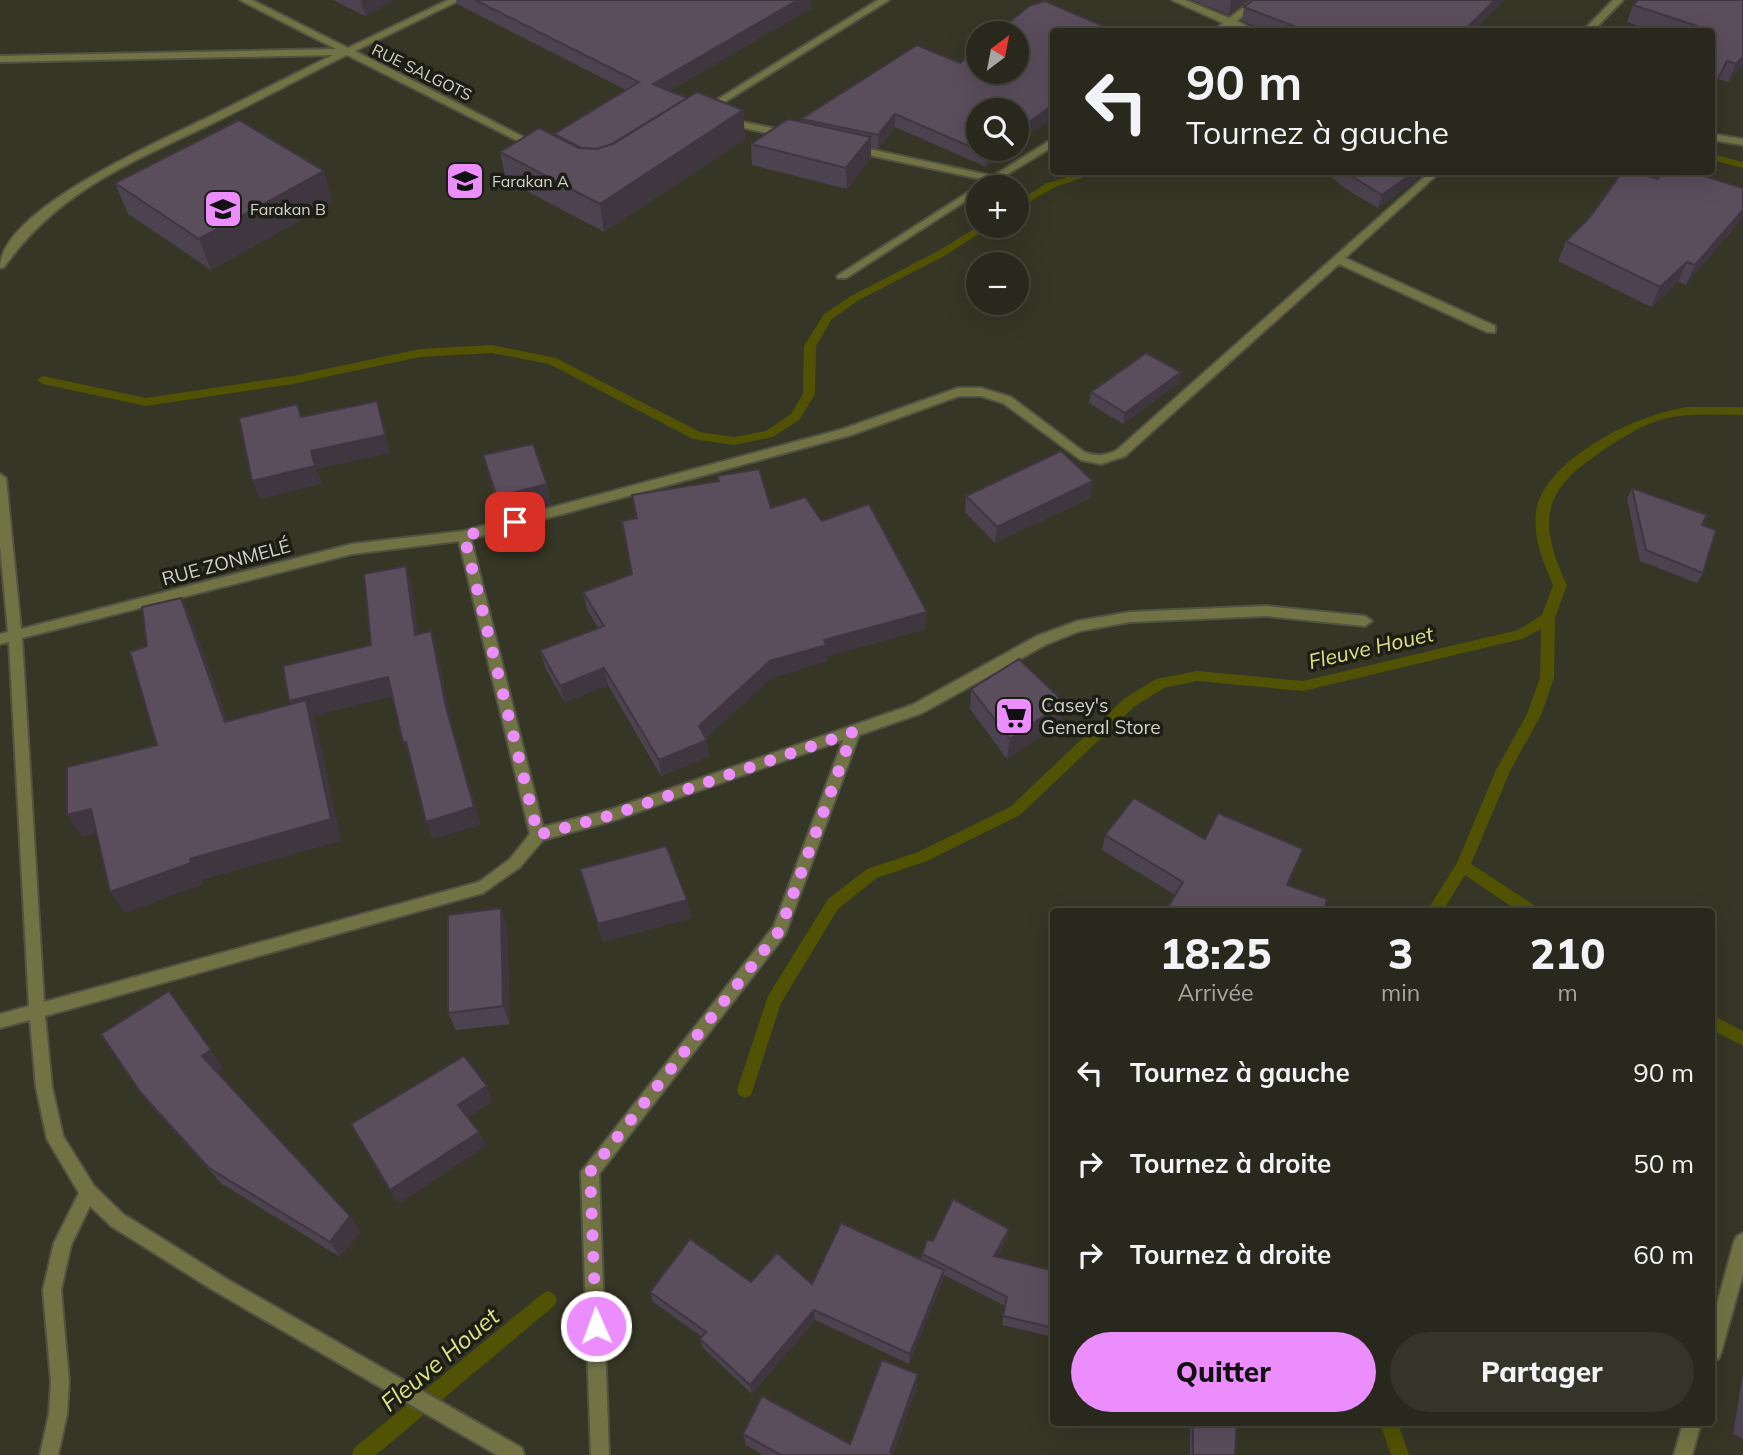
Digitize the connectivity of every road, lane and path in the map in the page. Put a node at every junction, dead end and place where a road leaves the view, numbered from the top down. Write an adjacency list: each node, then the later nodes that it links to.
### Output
1 (245, 0): 11 (street, RUE SALGOTS)
2 (455, 0): 11 (street)
3 (884, 0): 14 (street)
4 (1177, 0): 7 (street)
5 (1259, 0): 7 (street)
6 (1618, 0): 10 (street)
7 (1231, 22): 8 (street); 9 (street)
8 (1223, 28)
9 (1245, 28)
10 (1590, 28)
11 (345, 52): 12 (street); 18 (street, RUE SALGOTS); 24 (street)
12 (0, 58)
13 (1715, 137): 15 (street)
14 (805, 138)
15 (1743, 142)
16 (1050, 144): 20 (street)
17 (846, 147): 19 (street)
18 (549, 153)
19 (976, 175)
20 (1000, 175)
21 (1433, 175): 23 (street, RUE ZONMELÉ)
22 (966, 196): 25 (street)
23 (1337, 259): 26 (street); 28 (street, RUE ZONMELÉ)
24 (0, 265)
25 (842, 276)
26 (1490, 329)
27 (0, 478): 30 (street)
28 (464, 536): 30 (street, RUE ZONMELÉ); 32 (street)
29 (1365, 621): 31 (street)
30 (7, 638): 33 (street)
31 (853, 732): 32 (street); 41 (street)
32 (538, 835): 33 (street)
33 (37, 1010): 34 (street); 35 (street)
34 (0, 1021)
35 (89, 1192): 39 (street); 40 (street)
36 (1743, 1242): 37 (street)
37 (1715, 1342)
38 (1691, 1426): 42 (street)
39 (50, 1455)
40 (515, 1455)
41 (600, 1455)
42 (1683, 1455)

